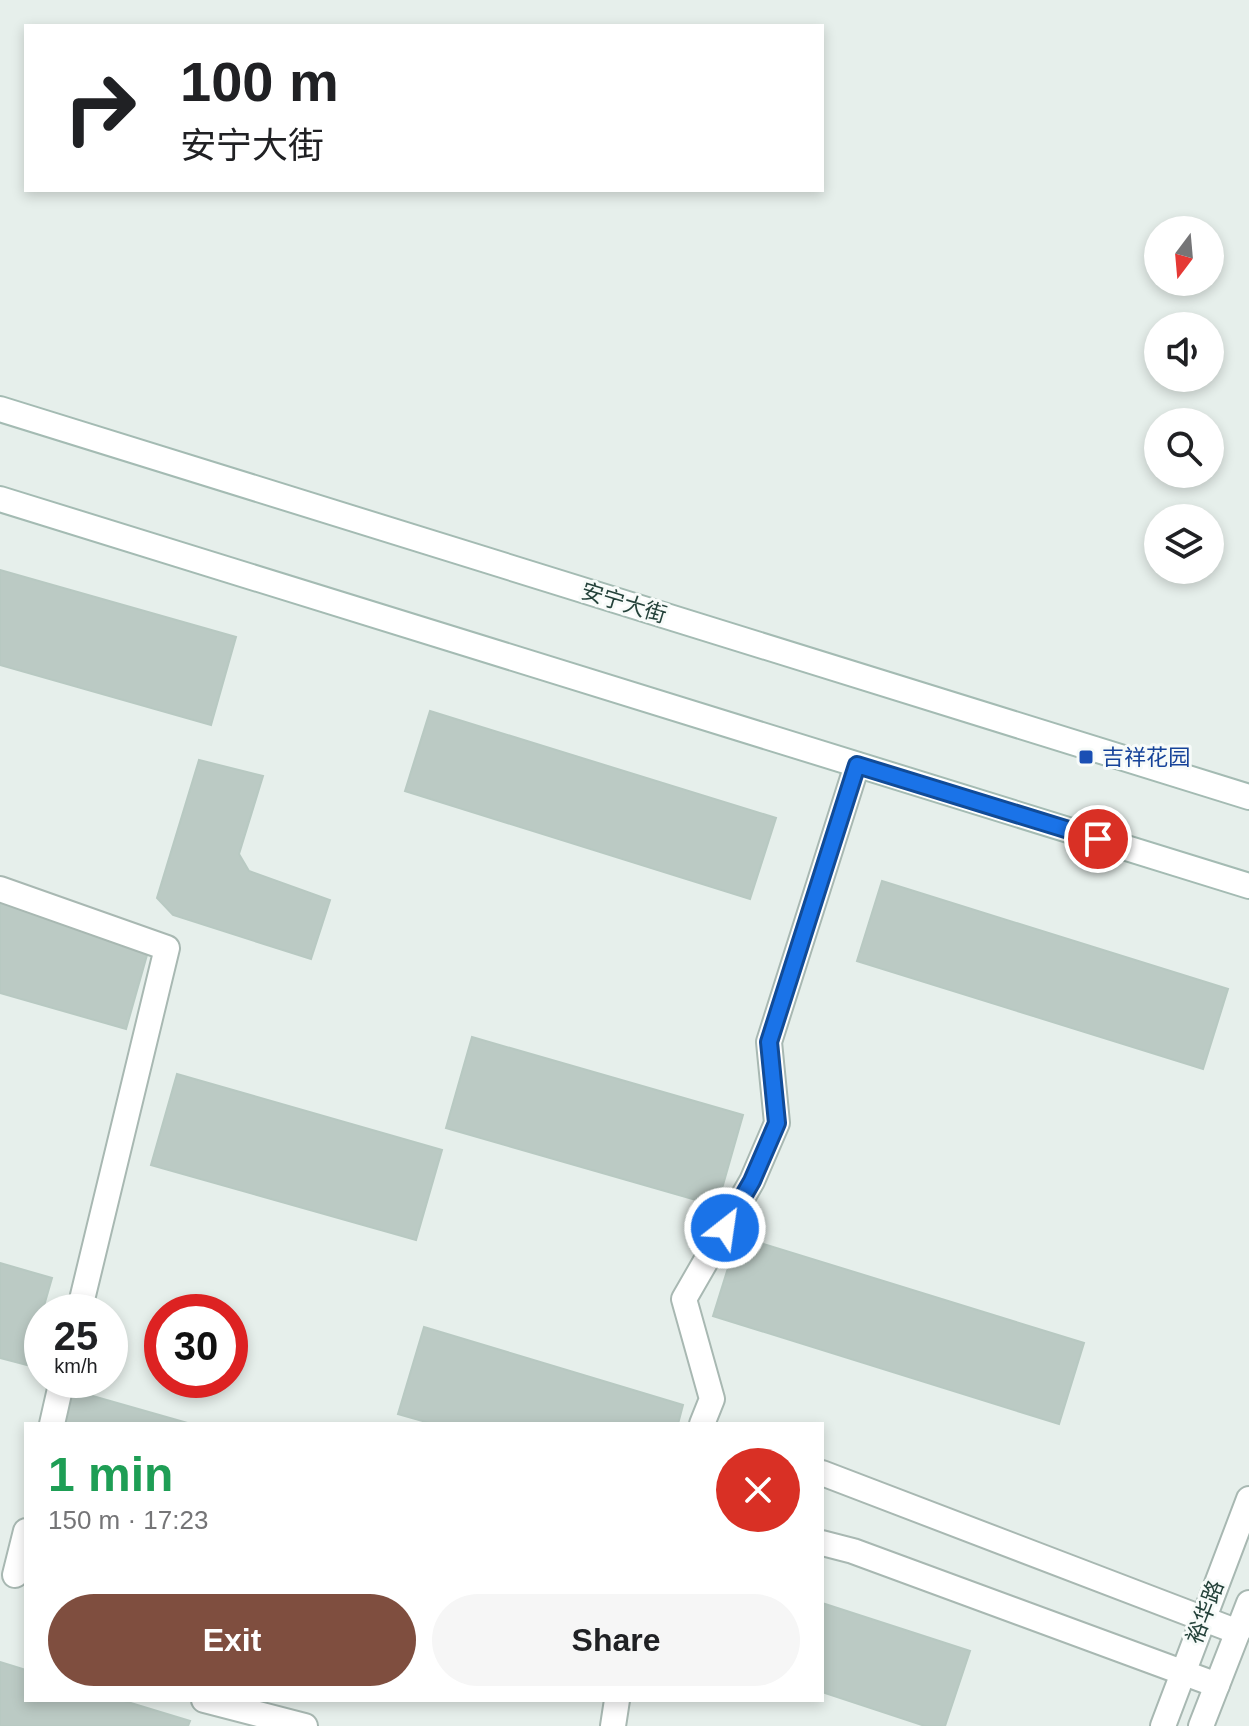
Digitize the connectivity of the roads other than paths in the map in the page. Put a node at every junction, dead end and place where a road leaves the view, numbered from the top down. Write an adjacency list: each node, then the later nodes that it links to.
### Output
1 (0, 409): 4 (street, 安宁大街)
2 (0, 499): 3 (street)
3 (857, 765): 5 (street); 10 (street)
4 (1249, 797)
5 (1249, 886)
6 (0, 889): 7 (street)
7 (83, 1294)
8 (58, 1398): 9 (street)
9 (52, 1422)
10 (703, 1422)
11 (824, 1474): 17 (street)
12 (1249, 1499): 17 (street, 裕华路)
13 (24, 1538): 15 (street)
14 (824, 1544): 19 (street)
15 (14, 1576)
16 (1249, 1603): 18 (street, 裕华路)
17 (1203, 1619): 18 (street); 19 (street, 裕华路)
18 (1238, 1632): 20 (street, 裕华路)
19 (1183, 1673): 20 (street); 25 (street, 裕华路)
20 (1217, 1685): 26 (street, 裕华路)
21 (212, 1702): 23 (street)
22 (617, 1702): 24 (street)
23 (305, 1726)
24 (613, 1726)
25 (1163, 1726)
26 (1201, 1726)

